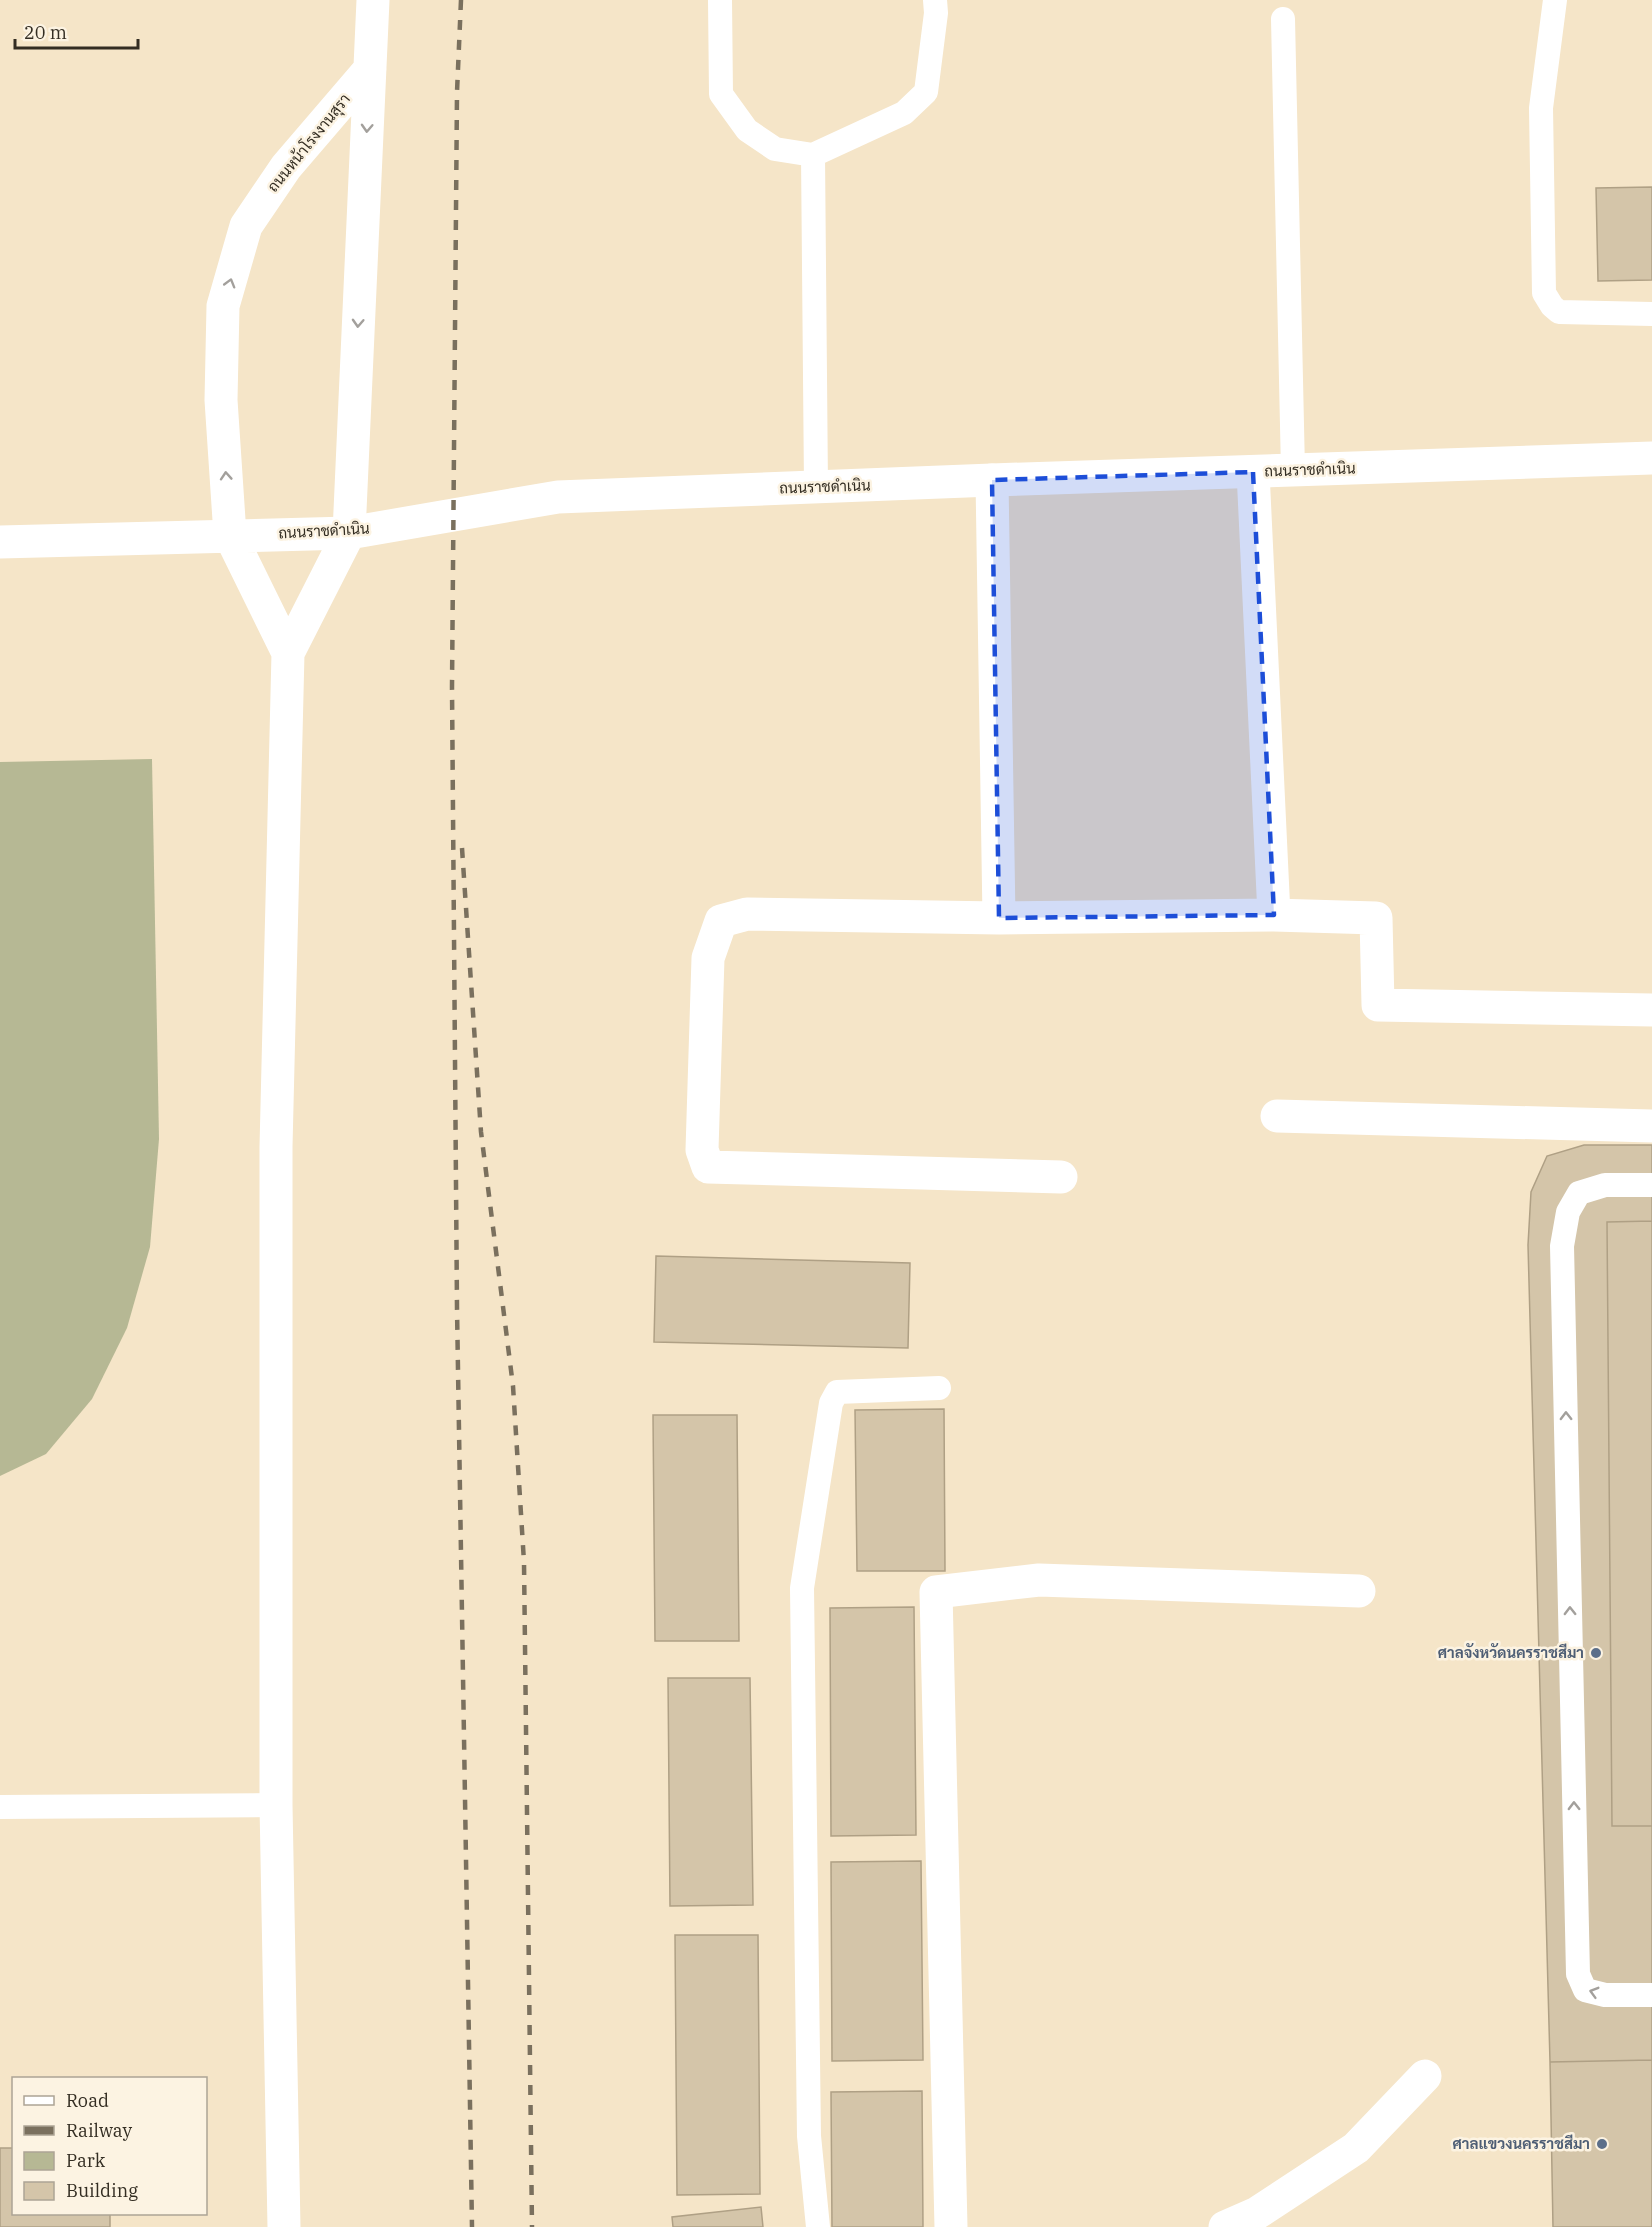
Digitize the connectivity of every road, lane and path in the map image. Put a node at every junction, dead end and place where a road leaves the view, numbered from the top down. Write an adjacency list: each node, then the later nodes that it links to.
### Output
1 (374, 0): 6 (street)
2 (720, 0): 7 (lane)
3 (935, 0): 7 (lane)
4 (1555, 0): 8 (lane)
5 (1283, 19): 10 (lane)
6 (370, 69): 14 (street, one-way to 14); 15 (street, ถนนหน้าโรงงานสุรา, one-way to 6)
7 (813, 155): 13 (lane)
8 (1652, 314)
9 (1652, 458): 10 (street, ถนนราชดำเนิน)
10 (1293, 470): 11 (street, ถนนราชดำเนิน)
11 (1252, 472): 12 (street, ถนนราชดำเนิน); 18 (street)
12 (992, 480): 13 (street, ถนนราชดำเนิน); 19 (street)
13 (816, 487): 14 (street, ถนนราชดำเนิน)
14 (349, 533): 15 (street, ถนนราชดำเนิน); 17 (street)
15 (230, 535): 16 (street, ถนนราชดำเนิน); 17 (street)
16 (0, 542)
17 (288, 653): 27 (street)
18 (1274, 915): 19 (street); 20 (street)
19 (999, 918): 23 (street)
20 (1652, 1010)
21 (1277, 1116): 22 (street)
22 (1652, 1126)
23 (1061, 1177)
24 (1652, 1185): 29 (lane, one-way to 24)
25 (939, 1388): 32 (lane)
26 (1359, 1591): 33 (street)
27 (276, 1805): 28 (lane); 31 (street)
28 (0, 1807)
29 (1652, 1995)
30 (1425, 2076): 34 (street)
31 (284, 2227)
32 (818, 2227)
33 (951, 2227)
34 (1225, 2227)

